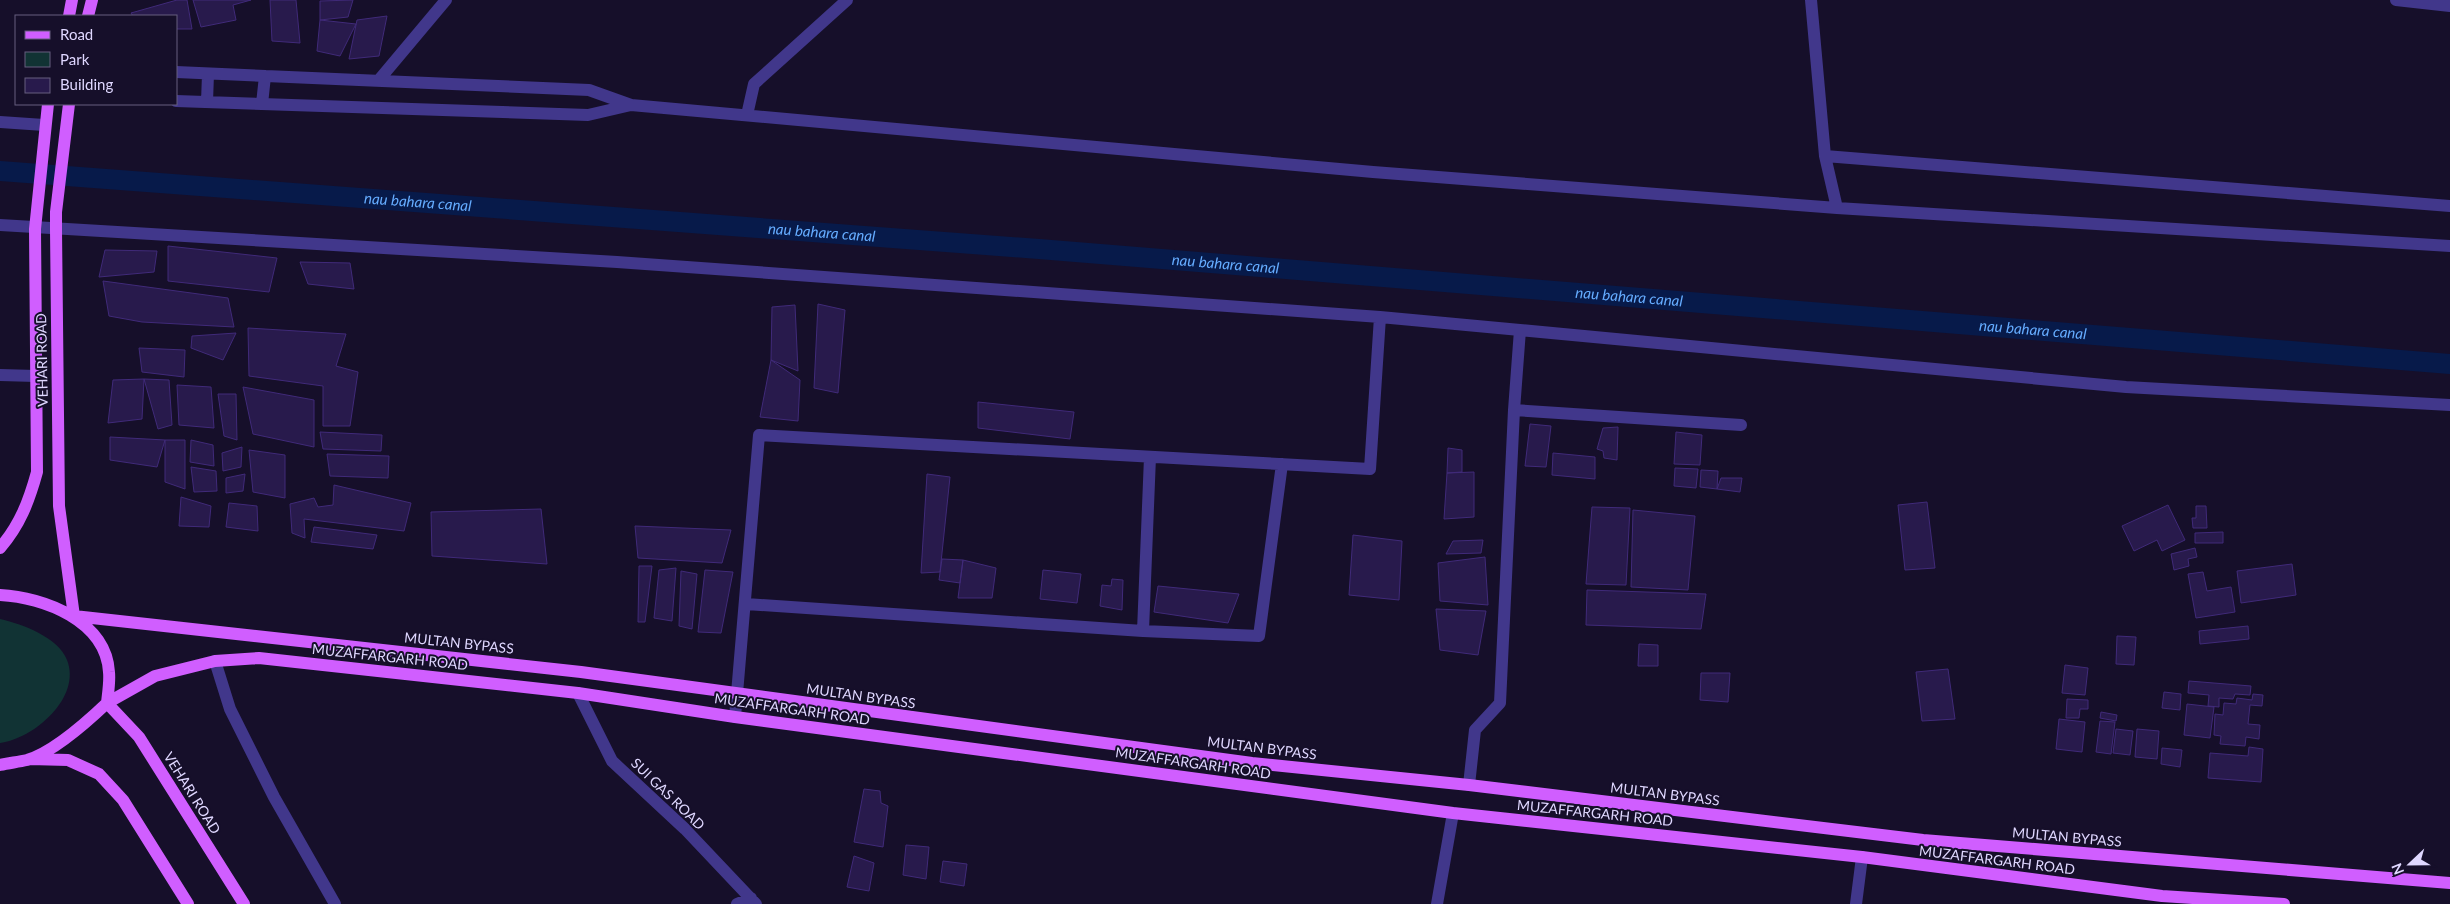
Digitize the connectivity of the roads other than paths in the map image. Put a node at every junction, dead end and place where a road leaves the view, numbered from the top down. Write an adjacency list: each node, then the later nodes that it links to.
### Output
1 (72, 0): 8 (main road)
2 (92, 0): 9 (main road)
3 (446, 0): 13 (street)
4 (847, 0): 20 (street)
5 (1811, 0): 23 (street)
6 (2396, 0): 7 (street)
7 (2450, 6)
8 (69, 15)
9 (88, 15)
10 (178, 72): 11 (street)
11 (208, 74): 12 (street); 15 (street)
12 (265, 76): 13 (street); 16 (street)
13 (378, 81): 19 (street)
14 (178, 100): 15 (street)
15 (208, 102): 16 (street)
16 (262, 104): 19 (street)
17 (48, 105): 22 (main road, VEHARI ROAD)
18 (69, 105): 28 (main road, VEHARI ROAD)
19 (631, 105): 20 (street)
20 (747, 115): 25 (street)
21 (0, 122): 22 (street)
22 (44, 130): 27 (main road, VEHARI ROAD)
23 (1825, 156): 24 (street); 25 (street)
24 (2450, 206)
25 (1837, 208): 29 (street)
26 (0, 225): 27 (street)
27 (35, 229): 28 (street); 33 (main road, VEHARI ROAD)
28 (56, 230): 30 (street); 42 (main road, VEHARI ROAD)
29 (2450, 246)
30 (1380, 317): 31 (street); 38 (street)
31 (1520, 330): 34 (street); 35 (street)
32 (0, 375): 33 (street)
33 (36, 376): 39 (main road, VEHARI ROAD)
34 (2450, 405)
35 (1514, 410): 36 (street); 51 (street)
36 (1741, 425)
37 (1150, 457): 38 (street); 41 (street); 43 (street)
38 (1282, 464): 43 (street)
39 (0, 548)
40 (0, 595): 42 (main road)
41 (746, 604): 43 (street); 46 (street)
42 (74, 616): 46 (main road, MULTAN BYPASS); 47 (main road)
43 (1143, 631)
44 (215, 661): 45 (main road, MUZAFFARGARH ROAD); 47 (main road, MUZAFFARGARH ROAD); 59 (street)
45 (578, 693): 48 (main road, MUZAFFARGARH ROAD); 56 (street, SUI GAS ROAD)
46 (738, 694): 48 (street); 51 (main road, MULTAN BYPASS)
47 (107, 703): 49 (main road, MUZAFFARGARH ROAD); 58 (main road, VEHARI ROAD)
48 (735, 717): 52 (main road, MUZAFFARGARH ROAD)
49 (29, 759): 50 (main road); 57 (main road)
50 (0, 765)
51 (1469, 785): 54 (main road, MULTAN BYPASS)
52 (1453, 813): 53 (main road, MUZAFFARGARH ROAD); 61 (street)
53 (1862, 857): 55 (main road, MUZAFFARGARH ROAD); 62 (street)
54 (2450, 883)
55 (2164, 900): 63 (main road, MUZAFFARGARH ROAD)
56 (753, 901): 60 (street)
57 (188, 904)
58 (244, 904)
59 (335, 904)
60 (736, 904)
61 (1437, 904)
62 (1856, 904)
63 (2284, 904)

